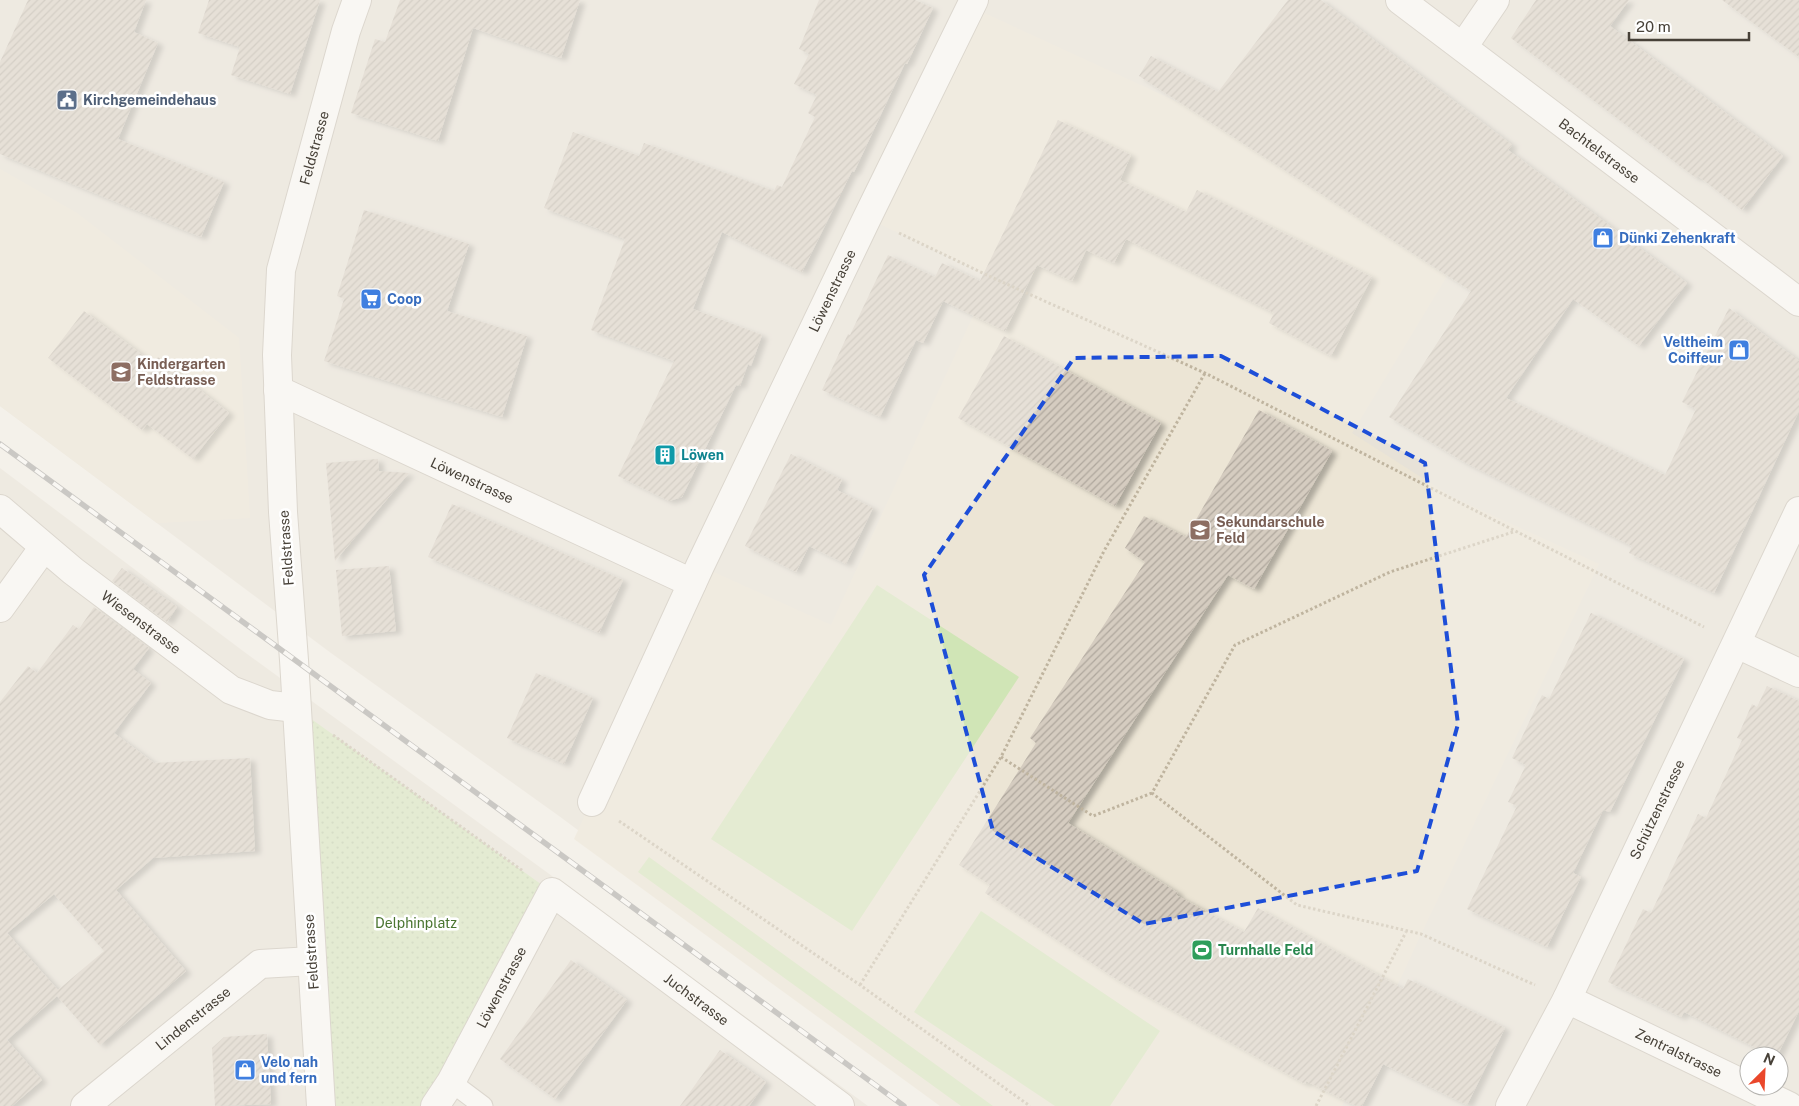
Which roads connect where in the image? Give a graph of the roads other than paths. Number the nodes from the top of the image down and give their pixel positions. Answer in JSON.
{"nodes":[{"id":1,"x":357,"y":0,"type":"edge"},
{"id":2,"x":974,"y":0,"type":"edge"},
{"id":3,"x":1400,"y":0,"type":"edge"},
{"id":4,"x":1495,"y":0,"type":"edge"},
{"id":5,"x":1463,"y":47,"type":"junction"},
{"id":6,"x":1799,"y":302,"type":"edge"},
{"id":7,"x":278,"y":390,"type":"junction"},
{"id":8,"x":0,"y":509,"type":"edge"},
{"id":9,"x":1799,"y":511,"type":"edge"},
{"id":10,"x":44,"y":547,"type":"junction"},
{"id":11,"x":692,"y":583,"type":"junction"},
{"id":12,"x":0,"y":608,"type":"edge"},
{"id":13,"x":1737,"y":644,"type":"junction"},
{"id":14,"x":1799,"y":673,"type":"edge"},
{"id":15,"x":296,"y":708,"type":"junction"},
{"id":16,"x":592,"y":802,"type":"road end"},
{"id":17,"x":552,"y":892,"type":"joint"},
{"id":18,"x":312,"y":961,"type":"junction"},
{"id":19,"x":1567,"y":999,"type":"junction"},
{"id":20,"x":451,"y":1082,"type":"junction"},
{"id":21,"x":1799,"y":1089,"type":"edge"},
{"id":22,"x":85,"y":1106,"type":"edge"},
{"id":23,"x":322,"y":1106,"type":"edge"},
{"id":24,"x":436,"y":1106,"type":"edge"},
{"id":25,"x":483,"y":1106,"type":"edge"},
{"id":26,"x":840,"y":1106,"type":"edge"},
{"id":27,"x":1510,"y":1106,"type":"edge"},
{"id":28,"x":1790,"y":1106,"type":"edge"}],
"edges":[{"from":1,"to":7,"type":"street","name":"Feldstrasse"},
{"from":2,"to":11,"type":"street","name":"Löwenstrasse"},
{"from":3,"to":5,"type":"street","name":"Bachtelstrasse"},
{"from":4,"to":5,"type":"street"},
{"from":5,"to":6,"type":"street","name":"Bachtelstrasse"},
{"from":7,"to":11,"type":"street","name":"Löwenstrasse"},
{"from":7,"to":15,"type":"street","name":"Feldstrasse"},
{"from":8,"to":10,"type":"street","name":"Wiesenstrasse"},
{"from":9,"to":13,"type":"street","name":"Schützenstrasse"},
{"from":10,"to":12,"type":"street"},
{"from":10,"to":15,"type":"street","name":"Wiesenstrasse"},
{"from":11,"to":16,"type":"street","name":"Löwenstrasse"},
{"from":13,"to":14,"type":"street"},
{"from":13,"to":19,"type":"street","name":"Schützenstrasse"},
{"from":15,"to":18,"type":"street","name":"Feldstrasse"},
{"from":17,"to":20,"type":"street","name":"Löwenstrasse"},
{"from":17,"to":26,"type":"street","name":"Juchstrasse"},
{"from":18,"to":22,"type":"street","name":"Lindenstrasse"},
{"from":18,"to":23,"type":"street","name":"Feldstrasse"},
{"from":19,"to":27,"type":"street","name":"Schützenstrasse"},
{"from":19,"to":28,"type":"street","name":"Zentralstrasse"},
{"from":20,"to":24,"type":"street","name":"Löwenstrasse"},
{"from":20,"to":25,"type":"lane"},
{"from":21,"to":28,"type":"street"}]}
